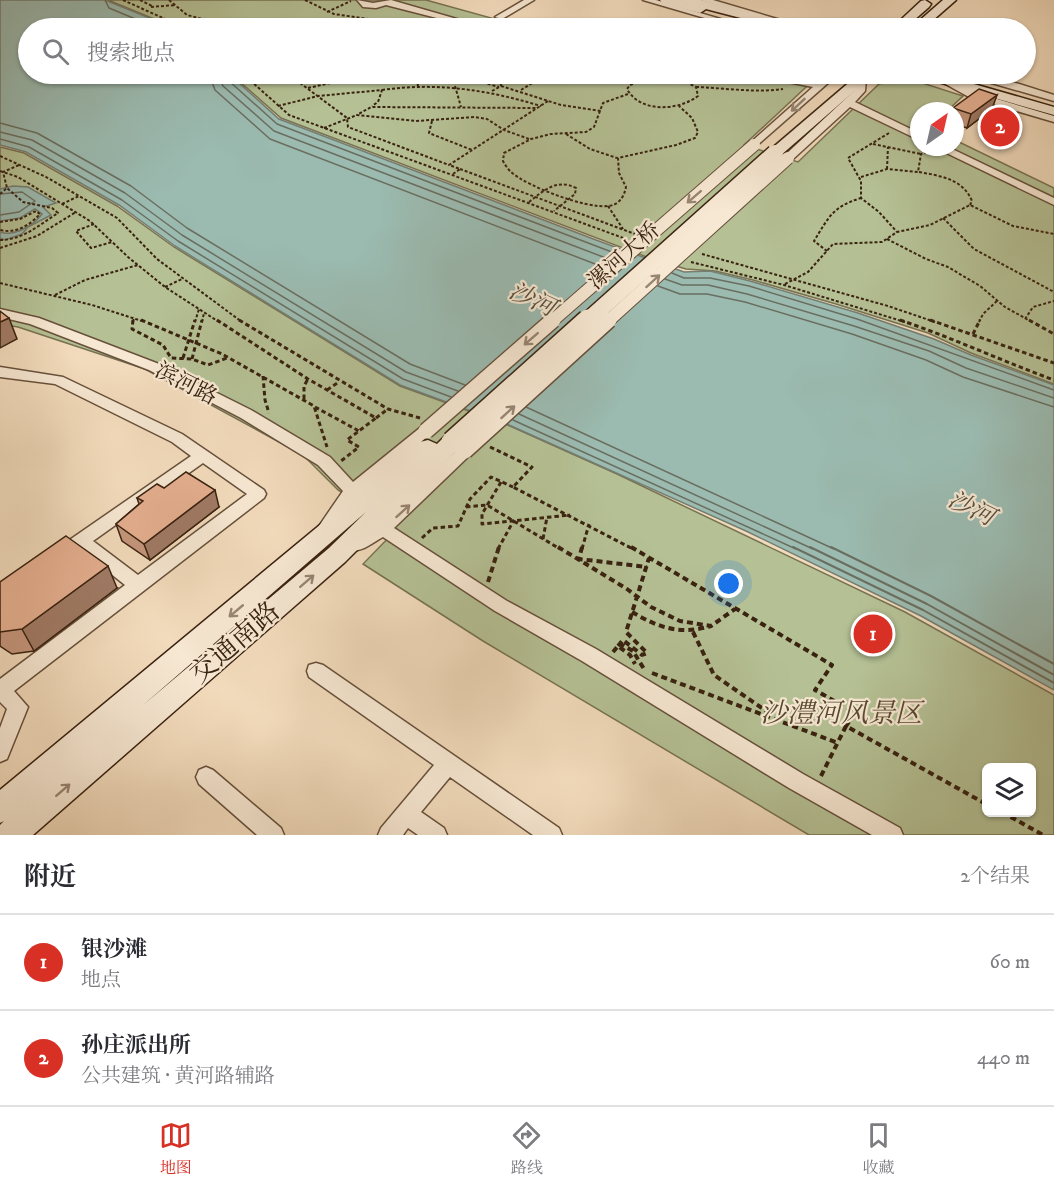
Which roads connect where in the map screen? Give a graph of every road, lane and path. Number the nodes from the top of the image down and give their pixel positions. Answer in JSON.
{"nodes":[{"id":1,"x":123,"y":0,"type":"edge"},
{"id":2,"x":140,"y":0,"type":"edge"},
{"id":3,"x":169,"y":0,"type":"edge"},
{"id":4,"x":305,"y":0,"type":"edge"},
{"id":5,"x":353,"y":0,"type":"edge"},
{"id":6,"x":361,"y":0,"type":"edge"},
{"id":7,"x":530,"y":0,"type":"edge"},
{"id":8,"x":647,"y":0,"type":"edge"},
{"id":9,"x":666,"y":0,"type":"edge"},
{"id":10,"x":687,"y":0,"type":"edge"},
{"id":11,"x":704,"y":0,"type":"edge"},
{"id":12,"x":735,"y":0,"type":"edge"},
{"id":13,"x":930,"y":0,"type":"edge"},
{"id":14,"x":950,"y":0,"type":"edge"},
{"id":15,"x":386,"y":1,"type":"edge"},
{"id":16,"x":176,"y":5,"type":"junction"},
{"id":17,"x":726,"y":6,"type":"junction"},
{"id":18,"x":151,"y":7,"type":"junction"},
{"id":19,"x":144,"y":9,"type":"junction"},
{"id":20,"x":327,"y":12,"type":"junction"},
{"id":21,"x":499,"y":17,"type":"dead end"},
{"id":22,"x":163,"y":18,"type":"edge"},
{"id":23,"x":197,"y":18,"type":"edge"},
{"id":24,"x":353,"y":18,"type":"edge"},
{"id":25,"x":448,"y":18,"type":"edge"},
{"id":26,"x":711,"y":18,"type":"edge"},
{"id":27,"x":732,"y":18,"type":"edge"},
{"id":28,"x":754,"y":18,"type":"edge"},
{"id":29,"x":769,"y":18,"type":"edge"},
{"id":30,"x":909,"y":18,"type":"edge"},
{"id":31,"x":929,"y":18,"type":"edge"},
{"id":32,"x":302,"y":84,"type":"edge"},
{"id":33,"x":326,"y":84,"type":"edge"},
{"id":34,"x":492,"y":84,"type":"edge"},
{"id":35,"x":531,"y":84,"type":"edge"},
{"id":36,"x":632,"y":84,"type":"edge"},
{"id":37,"x":692,"y":84,"type":"edge"},
{"id":38,"x":814,"y":84,"type":"joint"},
{"id":39,"x":844,"y":84,"type":"edge"},
{"id":40,"x":857,"y":84,"type":"edge"},
{"id":41,"x":954,"y":84,"type":"edge"},
{"id":42,"x":968,"y":84,"type":"edge"},
{"id":43,"x":975,"y":84,"type":"edge"},
{"id":44,"x":1006,"y":84,"type":"edge"},
{"id":45,"x":418,"y":86,"type":"joint"},
{"id":46,"x":455,"y":86,"type":"junction"},
{"id":47,"x":500,"y":86,"type":"junction"},
{"id":48,"x":696,"y":87,"type":"junction"},
{"id":49,"x":308,"y":88,"type":"junction"},
{"id":50,"x":382,"y":90,"type":"junction"},
{"id":51,"x":521,"y":90,"type":"junction"},
{"id":52,"x":492,"y":91,"type":"junction"},
{"id":53,"x":628,"y":94,"type":"junction"},
{"id":54,"x":318,"y":96,"type":"junction"},
{"id":55,"x":1054,"y":98,"type":"edge"},
{"id":56,"x":548,"y":101,"type":"junction"},
{"id":57,"x":849,"y":103,"type":"junction"},
{"id":58,"x":1054,"y":104,"type":"edge"},
{"id":59,"x":541,"y":106,"type":"junction"},
{"id":60,"x":679,"y":106,"type":"junction"},
{"id":61,"x":277,"y":107,"type":"dead end"},
{"id":62,"x":371,"y":107,"type":"junction"},
{"id":63,"x":461,"y":108,"type":"junction"},
{"id":64,"x":537,"y":108,"type":"junction"},
{"id":65,"x":601,"y":111,"type":"junction"},
{"id":66,"x":1054,"y":111,"type":"edge"},
{"id":67,"x":357,"y":115,"type":"junction"},
{"id":68,"x":347,"y":118,"type":"junction"},
{"id":69,"x":1054,"y":119,"type":"edge"},
{"id":70,"x":432,"y":121,"type":"junction"},
{"id":71,"x":898,"y":127,"type":"junction"},
{"id":72,"x":323,"y":129,"type":"dead end"},
{"id":73,"x":504,"y":130,"type":"junction"},
{"id":74,"x":565,"y":133,"type":"junction"},
{"id":75,"x":910,"y":133,"type":"edge"},
{"id":76,"x":531,"y":140,"type":"junction"},
{"id":77,"x":871,"y":144,"type":"junction"},
{"id":78,"x":394,"y":145,"type":"junction"},
{"id":79,"x":888,"y":147,"type":"junction"},
{"id":80,"x":385,"y":150,"type":"dead end"},
{"id":81,"x":472,"y":150,"type":"junction"},
{"id":82,"x":771,"y":151,"type":"junction"},
{"id":83,"x":910,"y":152,"type":"edge"},
{"id":84,"x":921,"y":156,"type":"edge"},
{"id":85,"x":959,"y":156,"type":"edge"},
{"id":86,"x":618,"y":158,"type":"junction"},
{"id":87,"x":20,"y":164,"type":"dead end"},
{"id":88,"x":449,"y":165,"type":"junction"},
{"id":89,"x":460,"y":169,"type":"junction"},
{"id":90,"x":887,"y":169,"type":"junction"},
{"id":91,"x":2,"y":172,"type":"edge"},
{"id":92,"x":918,"y":172,"type":"junction"},
{"id":93,"x":453,"y":174,"type":"dead end"},
{"id":94,"x":861,"y":177,"type":"junction"},
{"id":95,"x":8,"y":188,"type":"junction"},
{"id":96,"x":545,"y":189,"type":"junction"},
{"id":97,"x":0,"y":194,"type":"edge"},
{"id":98,"x":79,"y":196,"type":"dead end"},
{"id":99,"x":536,"y":197,"type":"junction"},
{"id":100,"x":570,"y":198,"type":"junction"},
{"id":101,"x":861,"y":198,"type":"junction"},
{"id":102,"x":529,"y":202,"type":"dead end"},
{"id":103,"x":1054,"y":202,"type":"edge"},
{"id":104,"x":64,"y":204,"type":"junction"},
{"id":105,"x":970,"y":205,"type":"junction"},
{"id":106,"x":42,"y":206,"type":"junction"},
{"id":107,"x":560,"y":206,"type":"junction"},
{"id":108,"x":608,"y":206,"type":"junction"},
{"id":109,"x":56,"y":210,"type":"junction"},
{"id":110,"x":36,"y":211,"type":"junction"},
{"id":111,"x":554,"y":211,"type":"dead end"},
{"id":112,"x":76,"y":212,"type":"junction"},
{"id":113,"x":943,"y":218,"type":"junction"},
{"id":114,"x":0,"y":222,"type":"edge"},
{"id":115,"x":29,"y":223,"type":"junction"},
{"id":116,"x":94,"y":224,"type":"junction"},
{"id":117,"x":36,"y":226,"type":"junction"},
{"id":118,"x":623,"y":229,"type":"junction"},
{"id":119,"x":0,"y":230,"type":"edge"},
{"id":120,"x":29,"y":232,"type":"junction"},
{"id":121,"x":897,"y":232,"type":"junction"},
{"id":122,"x":1054,"y":234,"type":"edge"},
{"id":123,"x":37,"y":236,"type":"junction"},
{"id":124,"x":642,"y":236,"type":"dead end"},
{"id":125,"x":887,"y":239,"type":"junction"},
{"id":126,"x":0,"y":240,"type":"edge"},
{"id":127,"x":112,"y":242,"type":"junction"},
{"id":128,"x":0,"y":248,"type":"edge"},
{"id":129,"x":827,"y":252,"type":"junction"},
{"id":130,"x":699,"y":253,"type":"dead end"},
{"id":131,"x":138,"y":265,"type":"junction"},
{"id":132,"x":182,"y":279,"type":"dead end"},
{"id":133,"x":796,"y":279,"type":"junction"},
{"id":134,"x":0,"y":283,"type":"edge"},
{"id":135,"x":784,"y":285,"type":"dead end"},
{"id":136,"x":165,"y":287,"type":"junction"},
{"id":137,"x":1054,"y":292,"type":"edge"},
{"id":138,"x":55,"y":295,"type":"junction"},
{"id":139,"x":997,"y":301,"type":"junction"},
{"id":140,"x":1054,"y":301,"type":"edge"},
{"id":141,"x":199,"y":309,"type":"junction"},
{"id":142,"x":0,"y":313,"type":"edge"},
{"id":143,"x":204,"y":313,"type":"junction"},
{"id":144,"x":134,"y":317,"type":"junction"},
{"id":145,"x":1025,"y":319,"type":"junction"},
{"id":146,"x":973,"y":334,"type":"junction"},
{"id":147,"x":1054,"y":334,"type":"edge"},
{"id":148,"x":189,"y":339,"type":"junction"},
{"id":149,"x":196,"y":342,"type":"junction"},
{"id":150,"x":228,"y":357,"type":"junction"},
{"id":151,"x":183,"y":358,"type":"junction"},
{"id":152,"x":192,"y":359,"type":"junction"},
{"id":153,"x":1054,"y":363,"type":"edge"},
{"id":154,"x":0,"y":372,"type":"edge"},
{"id":155,"x":263,"y":376,"type":"junction"},
{"id":156,"x":308,"y":380,"type":"junction"},
{"id":157,"x":339,"y":382,"type":"dead end"},
{"id":158,"x":327,"y":390,"type":"junction"},
{"id":159,"x":304,"y":399,"type":"junction"},
{"id":160,"x":314,"y":406,"type":"junction"},
{"id":161,"x":388,"y":409,"type":"dead end"},
{"id":162,"x":376,"y":418,"type":"junction"},
{"id":163,"x":275,"y":431,"type":"junction"},
{"id":164,"x":358,"y":431,"type":"junction"},
{"id":165,"x":446,"y":440,"type":"junction"},
{"id":166,"x":202,"y":456,"type":"junction"},
{"id":167,"x":332,"y":469,"type":"junction"},
{"id":168,"x":501,"y":482,"type":"junction"},
{"id":169,"x":513,"y":487,"type":"dead end"},
{"id":170,"x":352,"y":490,"type":"junction"},
{"id":171,"x":487,"y":506,"type":"junction"},
{"id":172,"x":466,"y":507,"type":"junction"},
{"id":173,"x":570,"y":515,"type":"dead end"},
{"id":174,"x":547,"y":517,"type":"junction"},
{"id":175,"x":514,"y":520,"type":"junction"},
{"id":176,"x":589,"y":524,"type":"dead end"},
{"id":177,"x":383,"y":529,"type":"junction"},
{"id":178,"x":543,"y":539,"type":"junction"},
{"id":179,"x":81,"y":541,"type":"junction"},
{"id":180,"x":412,"y":547,"type":"junction"},
{"id":181,"x":311,"y":548,"type":"junction"},
{"id":182,"x":337,"y":555,"type":"junction"},
{"id":183,"x":649,"y":558,"type":"dead end"},
{"id":184,"x":579,"y":560,"type":"junction"},
{"id":185,"x":45,"y":566,"type":"edge"},
{"id":186,"x":647,"y":567,"type":"junction"},
{"id":187,"x":138,"y":585,"type":"junction"},
{"id":188,"x":480,"y":593,"type":"junction"},
{"id":189,"x":637,"y":596,"type":"junction"},
{"id":190,"x":736,"y":609,"type":"dead end"},
{"id":191,"x":632,"y":612,"type":"junction"},
{"id":192,"x":711,"y":626,"type":"junction"},
{"id":193,"x":693,"y":632,"type":"junction"},
{"id":194,"x":316,"y":671,"type":"dead end"},
{"id":195,"x":0,"y":690,"type":"edge"},
{"id":196,"x":777,"y":719,"type":"junction"},
{"id":197,"x":838,"y":743,"type":"junction"},
{"id":198,"x":0,"y":753,"type":"edge"},
{"id":199,"x":449,"y":763,"type":"junction"},
{"id":200,"x":206,"y":777,"type":"dead end"},
{"id":201,"x":813,"y":791,"type":"junction"},
{"id":202,"x":982,"y":801,"type":"edge"},
{"id":203,"x":406,"y":814,"type":"junction"},
{"id":204,"x":1009,"y":817,"type":"edge"},
{"id":205,"x":14,"y":827,"type":"edge"},
{"id":206,"x":273,"y":835,"type":"edge"},
{"id":207,"x":389,"y":835,"type":"edge"},
{"id":208,"x":436,"y":835,"type":"edge"},
{"id":209,"x":551,"y":835,"type":"edge"},
{"id":210,"x":892,"y":835,"type":"edge"},
{"id":211,"x":1043,"y":835,"type":"edge"}],
"edges":[{"from":1,"to":19,"type":"path"},
{"from":2,"to":18,"type":"path"},
{"from":3,"to":16,"type":"path"},
{"from":4,"to":20,"type":"path"},
{"from":5,"to":20,"type":"path"},
{"from":6,"to":15,"type":"street"},
{"from":7,"to":21,"type":"street"},
{"from":8,"to":26,"type":"street"},
{"from":9,"to":27,"type":"main road"},
{"from":10,"to":28,"type":"main road"},
{"from":11,"to":17,"type":"street"},
{"from":12,"to":17,"type":"street"},
{"from":13,"to":30,"type":"main road"},
{"from":14,"to":31,"type":"main road"},
{"from":15,"to":25,"type":"street"},
{"from":16,"to":18,"type":"path"},
{"from":16,"to":23,"type":"path"},
{"from":17,"to":29,"type":"street"},
{"from":18,"to":19,"type":"path"},
{"from":19,"to":22,"type":"path"},
{"from":20,"to":24,"type":"path"},
{"from":32,"to":49,"type":"path"},
{"from":33,"to":49,"type":"path"},
{"from":34,"to":47,"type":"path"},
{"from":35,"to":51,"type":"path"},
{"from":36,"to":53,"type":"path"},
{"from":37,"to":48,"type":"path"},
{"from":38,"to":48,"type":"path"},
{"from":38,"to":82,"type":"street","one_way":true},
{"from":39,"to":82,"type":"main road","name":"漯河大桥"},
{"from":40,"to":57,"type":"street"},
{"from":41,"to":69,"type":"street"},
{"from":42,"to":66,"type":"main road"},
{"from":43,"to":58,"type":"main road"},
{"from":44,"to":55,"type":"street"},
{"from":45,"to":46,"type":"path"},
{"from":45,"to":50,"type":"path"},
{"from":46,"to":52,"type":"path"},
{"from":46,"to":63,"type":"path"},
{"from":47,"to":51,"type":"path"},
{"from":47,"to":52,"type":"path"},
{"from":48,"to":60,"type":"path"},
{"from":49,"to":54,"type":"path"},
{"from":50,"to":54,"type":"path"},
{"from":50,"to":62,"type":"path"},
{"from":51,"to":56,"type":"path"},
{"from":52,"to":59,"type":"path"},
{"from":53,"to":60,"type":"path"},
{"from":53,"to":65,"type":"path"},
{"from":54,"to":61,"type":"path"},
{"from":54,"to":68,"type":"path"},
{"from":56,"to":59,"type":"path"},
{"from":56,"to":65,"type":"path"},
{"from":57,"to":71,"type":"street"},
{"from":57,"to":82,"type":"street"},
{"from":59,"to":64,"type":"path"},
{"from":60,"to":86,"type":"path"},
{"from":62,"to":63,"type":"path"},
{"from":62,"to":67,"type":"path"},
{"from":63,"to":64,"type":"path"},
{"from":64,"to":73,"type":"path"},
{"from":65,"to":74,"type":"path"},
{"from":67,"to":68,"type":"path"},
{"from":67,"to":70,"type":"path"},
{"from":68,"to":72,"type":"path"},
{"from":68,"to":78,"type":"path"},
{"from":70,"to":73,"type":"path"},
{"from":70,"to":81,"type":"path"},
{"from":71,"to":75,"type":"street"},
{"from":71,"to":77,"type":"path"},
{"from":73,"to":76,"type":"path"},
{"from":73,"to":81,"type":"path"},
{"from":74,"to":76,"type":"path"},
{"from":74,"to":86,"type":"path"},
{"from":76,"to":96,"type":"path"},
{"from":77,"to":79,"type":"path"},
{"from":77,"to":94,"type":"path"},
{"from":78,"to":80,"type":"path"},
{"from":78,"to":88,"type":"path"},
{"from":79,"to":83,"type":"path"},
{"from":79,"to":90,"type":"path"},
{"from":81,"to":88,"type":"path"},
{"from":82,"to":165,"type":"main road","name":"漯河大桥","bridge":true},
{"from":82,"to":165,"type":"street","one_way":true,"bridge":true},
{"from":84,"to":92,"type":"path"},
{"from":85,"to":103,"type":"street"},
{"from":86,"to":108,"type":"path"},
{"from":87,"to":91,"type":"path"},
{"from":88,"to":89,"type":"path"},
{"from":89,"to":93,"type":"path"},
{"from":89,"to":99,"type":"path"},
{"from":90,"to":92,"type":"path"},
{"from":90,"to":94,"type":"path"},
{"from":91,"to":95,"type":"path"},
{"from":91,"to":104,"type":"path"},
{"from":92,"to":105,"type":"path"},
{"from":94,"to":101,"type":"path"},
{"from":95,"to":97,"type":"path"},
{"from":95,"to":106,"type":"path"},
{"from":96,"to":99,"type":"path"},
{"from":96,"to":100,"type":"path"},
{"from":96,"to":100,"type":"path"},
{"from":98,"to":104,"type":"path"},
{"from":99,"to":102,"type":"path"},
{"from":99,"to":107,"type":"path"},
{"from":100,"to":107,"type":"path"},
{"from":100,"to":108,"type":"path"},
{"from":101,"to":121,"type":"path"},
{"from":101,"to":129,"type":"path"},
{"from":104,"to":109,"type":"path"},
{"from":104,"to":112,"type":"path"},
{"from":105,"to":113,"type":"path"},
{"from":105,"to":122,"type":"path"},
{"from":106,"to":109,"type":"path"},
{"from":106,"to":110,"type":"path"},
{"from":107,"to":111,"type":"path"},
{"from":107,"to":118,"type":"path"},
{"from":108,"to":118,"type":"path"},
{"from":109,"to":117,"type":"path"},
{"from":110,"to":114,"type":"path"},
{"from":110,"to":115,"type":"path"},
{"from":112,"to":116,"type":"path"},
{"from":112,"to":123,"type":"path"},
{"from":113,"to":121,"type":"path"},
{"from":113,"to":137,"type":"path"},
{"from":115,"to":117,"type":"path"},
{"from":115,"to":119,"type":"path"},
{"from":116,"to":127,"type":"path"},
{"from":116,"to":127,"type":"path"},
{"from":117,"to":120,"type":"path"},
{"from":118,"to":124,"type":"path"},
{"from":120,"to":123,"type":"path"},
{"from":120,"to":126,"type":"path"},
{"from":121,"to":125,"type":"path"},
{"from":123,"to":128,"type":"path"},
{"from":125,"to":129,"type":"path"},
{"from":125,"to":139,"type":"path"},
{"from":127,"to":131,"type":"path"},
{"from":129,"to":133,"type":"path"},
{"from":130,"to":133,"type":"path"},
{"from":131,"to":136,"type":"path"},
{"from":131,"to":138,"type":"path"},
{"from":132,"to":136,"type":"path"},
{"from":133,"to":135,"type":"path"},
{"from":133,"to":146,"type":"path"},
{"from":134,"to":138,"type":"path"},
{"from":136,"to":141,"type":"path"},
{"from":138,"to":144,"type":"path"},
{"from":139,"to":145,"type":"path"},
{"from":139,"to":146,"type":"path"},
{"from":140,"to":145,"type":"path"},
{"from":141,"to":143,"type":"path"},
{"from":141,"to":148,"type":"path"},
{"from":142,"to":163,"type":"street","name":"滨河路"},
{"from":143,"to":149,"type":"path"},
{"from":143,"to":156,"type":"path"},
{"from":144,"to":148,"type":"path"},
{"from":144,"to":151,"type":"path"},
{"from":145,"to":147,"type":"path"},
{"from":146,"to":153,"type":"path"},
{"from":148,"to":149,"type":"path"},
{"from":148,"to":151,"type":"path"},
{"from":149,"to":150,"type":"path"},
{"from":149,"to":152,"type":"path"},
{"from":150,"to":152,"type":"path"},
{"from":150,"to":155,"type":"path"},
{"from":151,"to":152,"type":"path"},
{"from":154,"to":166,"type":"street"},
{"from":155,"to":159,"type":"path"},
{"from":155,"to":163,"type":"path"},
{"from":156,"to":158,"type":"path"},
{"from":156,"to":159,"type":"path"},
{"from":157,"to":158,"type":"path"},
{"from":158,"to":162,"type":"path"},
{"from":159,"to":160,"type":"path"},
{"from":160,"to":164,"type":"path"},
{"from":160,"to":167,"type":"path"},
{"from":161,"to":162,"type":"path"},
{"from":162,"to":164,"type":"path"},
{"from":163,"to":167,"type":"street","name":"滨河路"},
{"from":164,"to":167,"type":"path"},
{"from":165,"to":170,"type":"street"},
{"from":177,"to":165,"type":"street","one_way":true},
{"from":165,"to":181,"type":"main road","name":"交通南路"},
{"from":165,"to":182,"type":"main road","name":"交通南路"},
{"from":166,"to":179,"type":"street"},
{"from":166,"to":187,"type":"street"},
{"from":167,"to":170,"type":"street","name":"滨河路"},
{"from":168,"to":169,"type":"path"},
{"from":168,"to":171,"type":"path"},
{"from":168,"to":172,"type":"path"},
{"from":170,"to":181,"type":"street"},
{"from":171,"to":172,"type":"path"},
{"from":171,"to":175,"type":"path"},
{"from":171,"to":175,"type":"path"},
{"from":172,"to":180,"type":"path"},
{"from":173,"to":174,"type":"path"},
{"from":174,"to":175,"type":"path"},
{"from":174,"to":178,"type":"path"},
{"from":175,"to":178,"type":"path"},
{"from":175,"to":188,"type":"path"},
{"from":176,"to":184,"type":"path"},
{"from":177,"to":180,"type":"street"},
{"from":177,"to":182,"type":"street"},
{"from":178,"to":184,"type":"path"},
{"from":179,"to":185,"type":"street"},
{"from":179,"to":187,"type":"street"},
{"from":180,"to":188,"type":"street"},
{"from":181,"to":205,"type":"main road","name":"交通南路","one_way":true},
{"from":205,"to":182,"type":"main road","name":"交通南路","one_way":true},
{"from":183,"to":186,"type":"path"},
{"from":184,"to":186,"type":"path"},
{"from":184,"to":189,"type":"path"},
{"from":186,"to":189,"type":"path"},
{"from":187,"to":195,"type":"street"},
{"from":188,"to":201,"type":"street"},
{"from":189,"to":191,"type":"path"},
{"from":189,"to":192,"type":"path"},
{"from":190,"to":192,"type":"path"},
{"from":191,"to":193,"type":"path"},
{"from":191,"to":196,"type":"path"},
{"from":192,"to":193,"type":"path"},
{"from":193,"to":196,"type":"path"},
{"from":194,"to":199,"type":"street"},
{"from":195,"to":198,"type":"street"},
{"from":196,"to":197,"type":"path"},
{"from":197,"to":201,"type":"path"},
{"from":197,"to":202,"type":"path"},
{"from":199,"to":203,"type":"street"},
{"from":199,"to":209,"type":"street"},
{"from":200,"to":206,"type":"street"},
{"from":201,"to":210,"type":"street"},
{"from":203,"to":207,"type":"street"},
{"from":203,"to":208,"type":"street"},
{"from":204,"to":211,"type":"path"}]}
